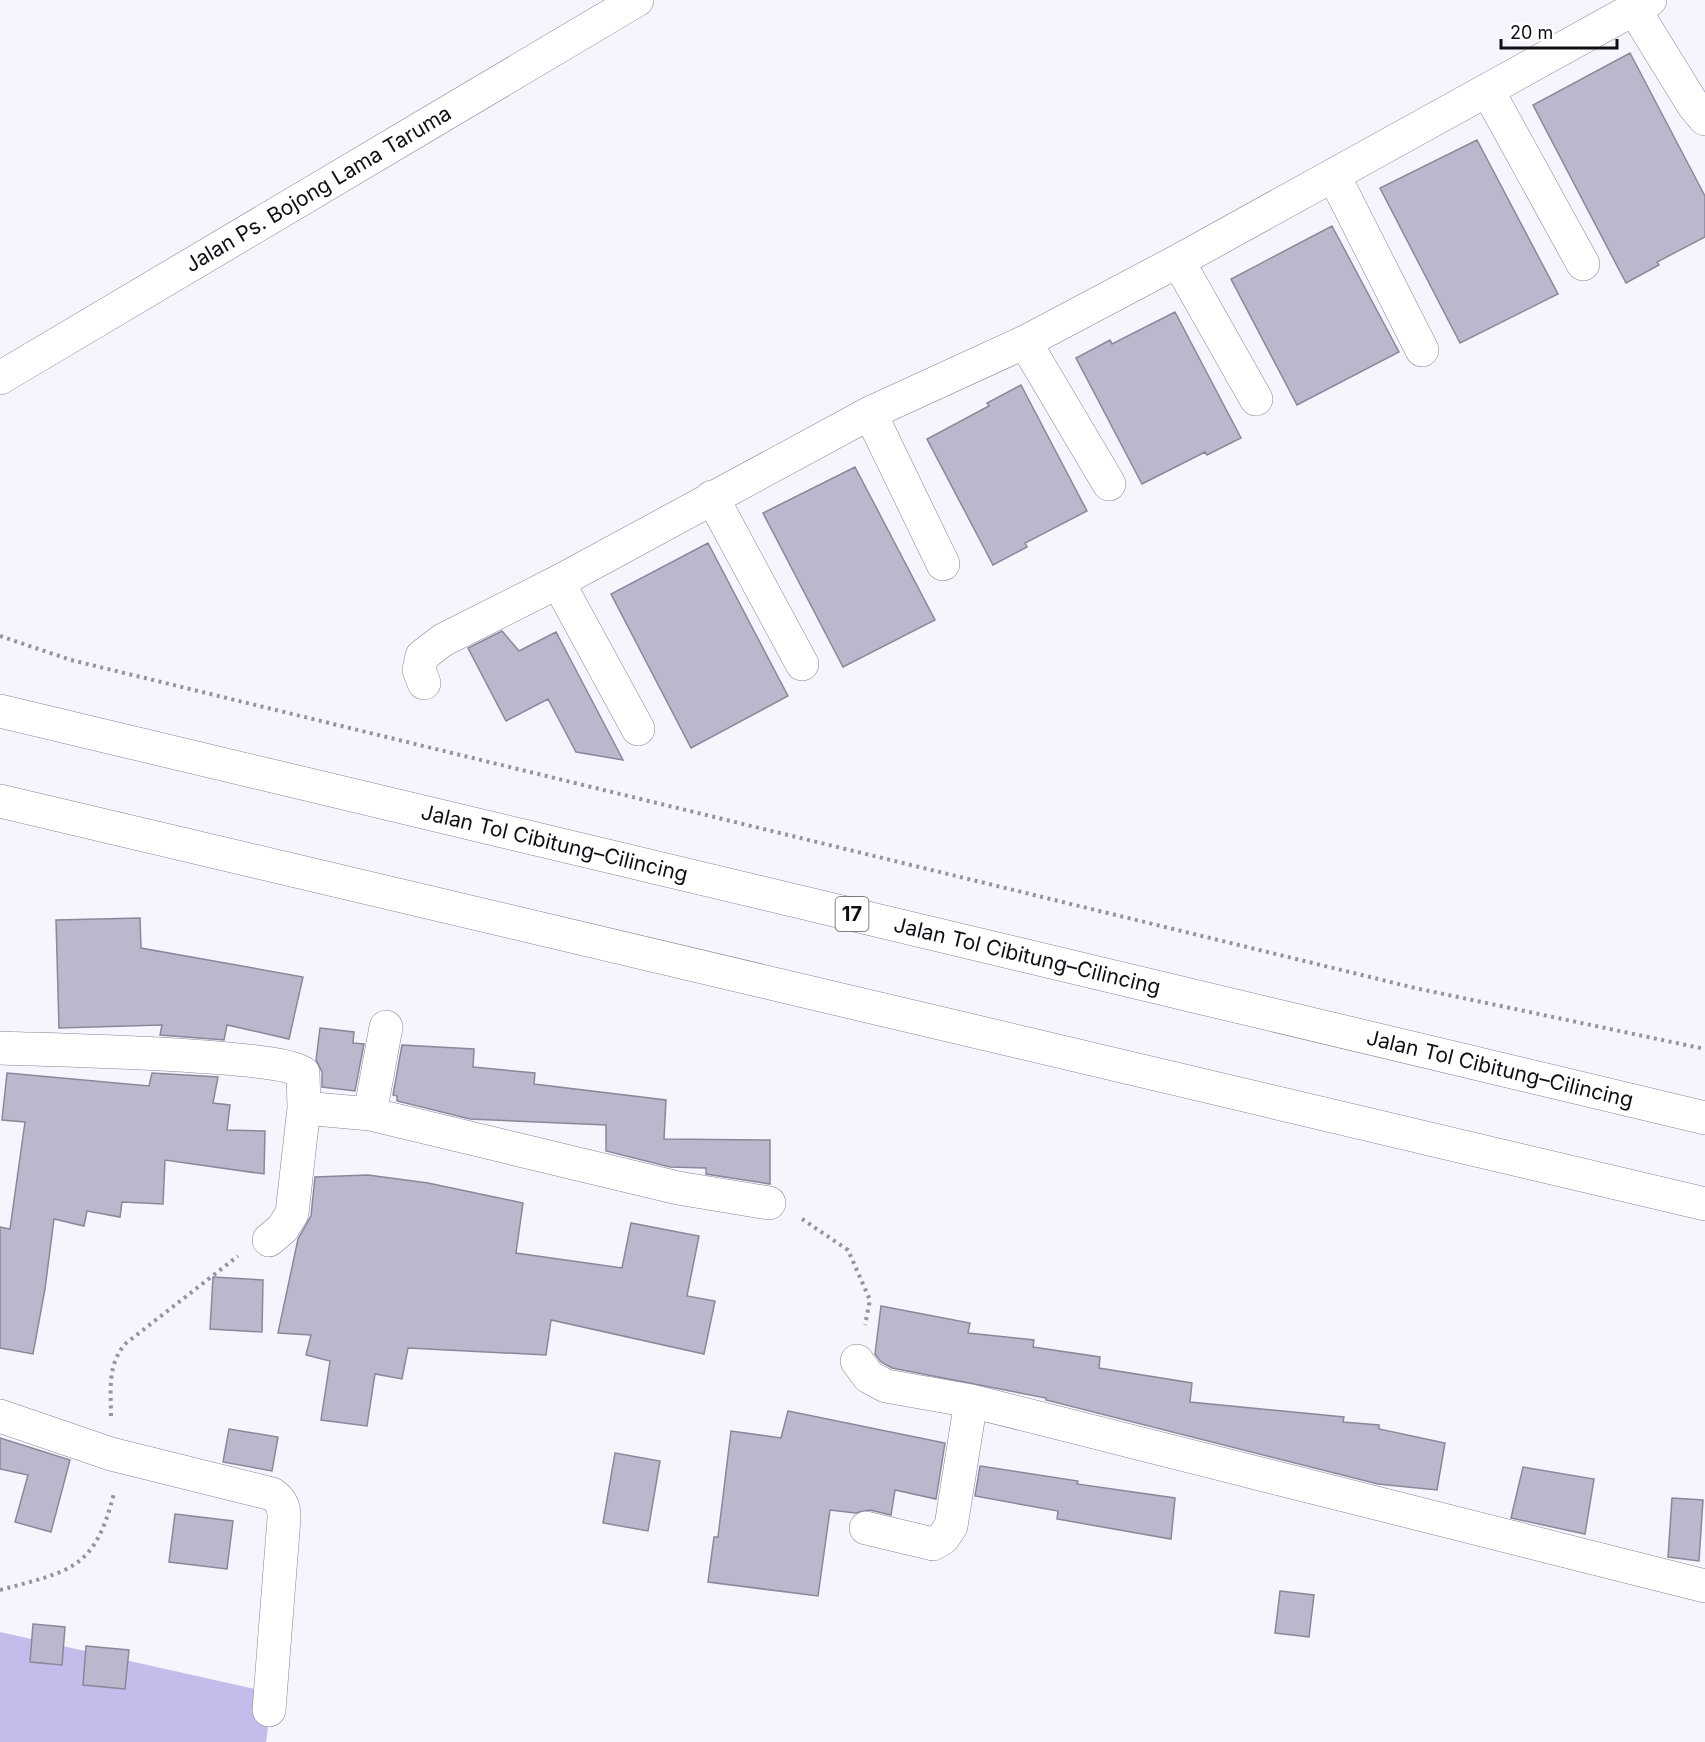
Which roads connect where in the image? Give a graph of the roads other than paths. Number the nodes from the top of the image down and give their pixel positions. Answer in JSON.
{"nodes":[{"id":1,"x":637,"y":0,"type":"edge"},
{"id":2,"x":1642,"y":5,"type":"edge"},
{"id":3,"x":1488,"y":91,"type":"junction"},
{"id":4,"x":1705,"y":119,"type":"edge"},
{"id":5,"x":1334,"y":176,"type":"junction"},
{"id":6,"x":1179,"y":261,"type":"junction"},
{"id":7,"x":1583,"y":264,"type":"dead end"},
{"id":8,"x":1025,"y":342,"type":"junction"},
{"id":9,"x":1422,"y":350,"type":"dead end"},
{"id":10,"x":0,"y":378,"type":"edge"},
{"id":11,"x":1256,"y":399,"type":"dead end"},
{"id":12,"x":870,"y":413,"type":"junction"},
{"id":13,"x":1109,"y":484,"type":"dead end"},
{"id":14,"x":712,"y":497,"type":"junction"},
{"id":15,"x":943,"y":564,"type":"dead end"},
{"id":16,"x":558,"y":582,"type":"junction"},
{"id":17,"x":802,"y":664,"type":"dead end"},
{"id":18,"x":424,"y":683,"type":"dead end"},
{"id":19,"x":0,"y":711,"type":"edge"},
{"id":20,"x":638,"y":729,"type":"dead end"},
{"id":21,"x":0,"y":801,"type":"edge"},
{"id":22,"x":386,"y":1027,"type":"dead end"},
{"id":23,"x":0,"y":1048,"type":"edge"},
{"id":24,"x":304,"y":1108,"type":"junction"},
{"id":25,"x":370,"y":1114,"type":"junction"},
{"id":26,"x":1705,"y":1118,"type":"edge"},
{"id":27,"x":769,"y":1203,"type":"road end"},
{"id":28,"x":1705,"y":1204,"type":"edge"},
{"id":29,"x":269,"y":1240,"type":"road end"},
{"id":30,"x":857,"y":1361,"type":"road end"},
{"id":31,"x":972,"y":1401,"type":"junction"},
{"id":32,"x":0,"y":1416,"type":"edge"},
{"id":33,"x":866,"y":1528,"type":"dead end"},
{"id":34,"x":1705,"y":1586,"type":"edge"},
{"id":35,"x":269,"y":1710,"type":"dead end"}],
"edges":[{"from":1,"to":10,"type":"main road","name":"Jalan Ps. Bojong Lama Taruma"},
{"from":2,"to":3,"type":"main road"},
{"from":2,"to":4,"type":"main road"},
{"from":3,"to":5,"type":"main road"},
{"from":3,"to":7,"type":"main road"},
{"from":5,"to":6,"type":"main road"},
{"from":5,"to":9,"type":"main road"},
{"from":6,"to":8,"type":"main road"},
{"from":6,"to":11,"type":"main road"},
{"from":8,"to":12,"type":"main road"},
{"from":8,"to":13,"type":"main road"},
{"from":12,"to":14,"type":"main road"},
{"from":12,"to":15,"type":"main road"},
{"from":14,"to":16,"type":"main road"},
{"from":14,"to":17,"type":"main road"},
{"from":16,"to":18,"type":"main road"},
{"from":16,"to":20,"type":"main road"},
{"from":19,"to":26,"type":"main road","name":"Jalan Tol Cibitung–Cilincing","number":"17"},
{"from":21,"to":28,"type":"main road"},
{"from":22,"to":25,"type":"main road"},
{"from":23,"to":24,"type":"main road"},
{"from":24,"to":25,"type":"main road"},
{"from":24,"to":29,"type":"main road"},
{"from":25,"to":27,"type":"main road"},
{"from":30,"to":31,"type":"main road"},
{"from":31,"to":33,"type":"main road"},
{"from":31,"to":34,"type":"main road"},
{"from":32,"to":35,"type":"main road"}]}
